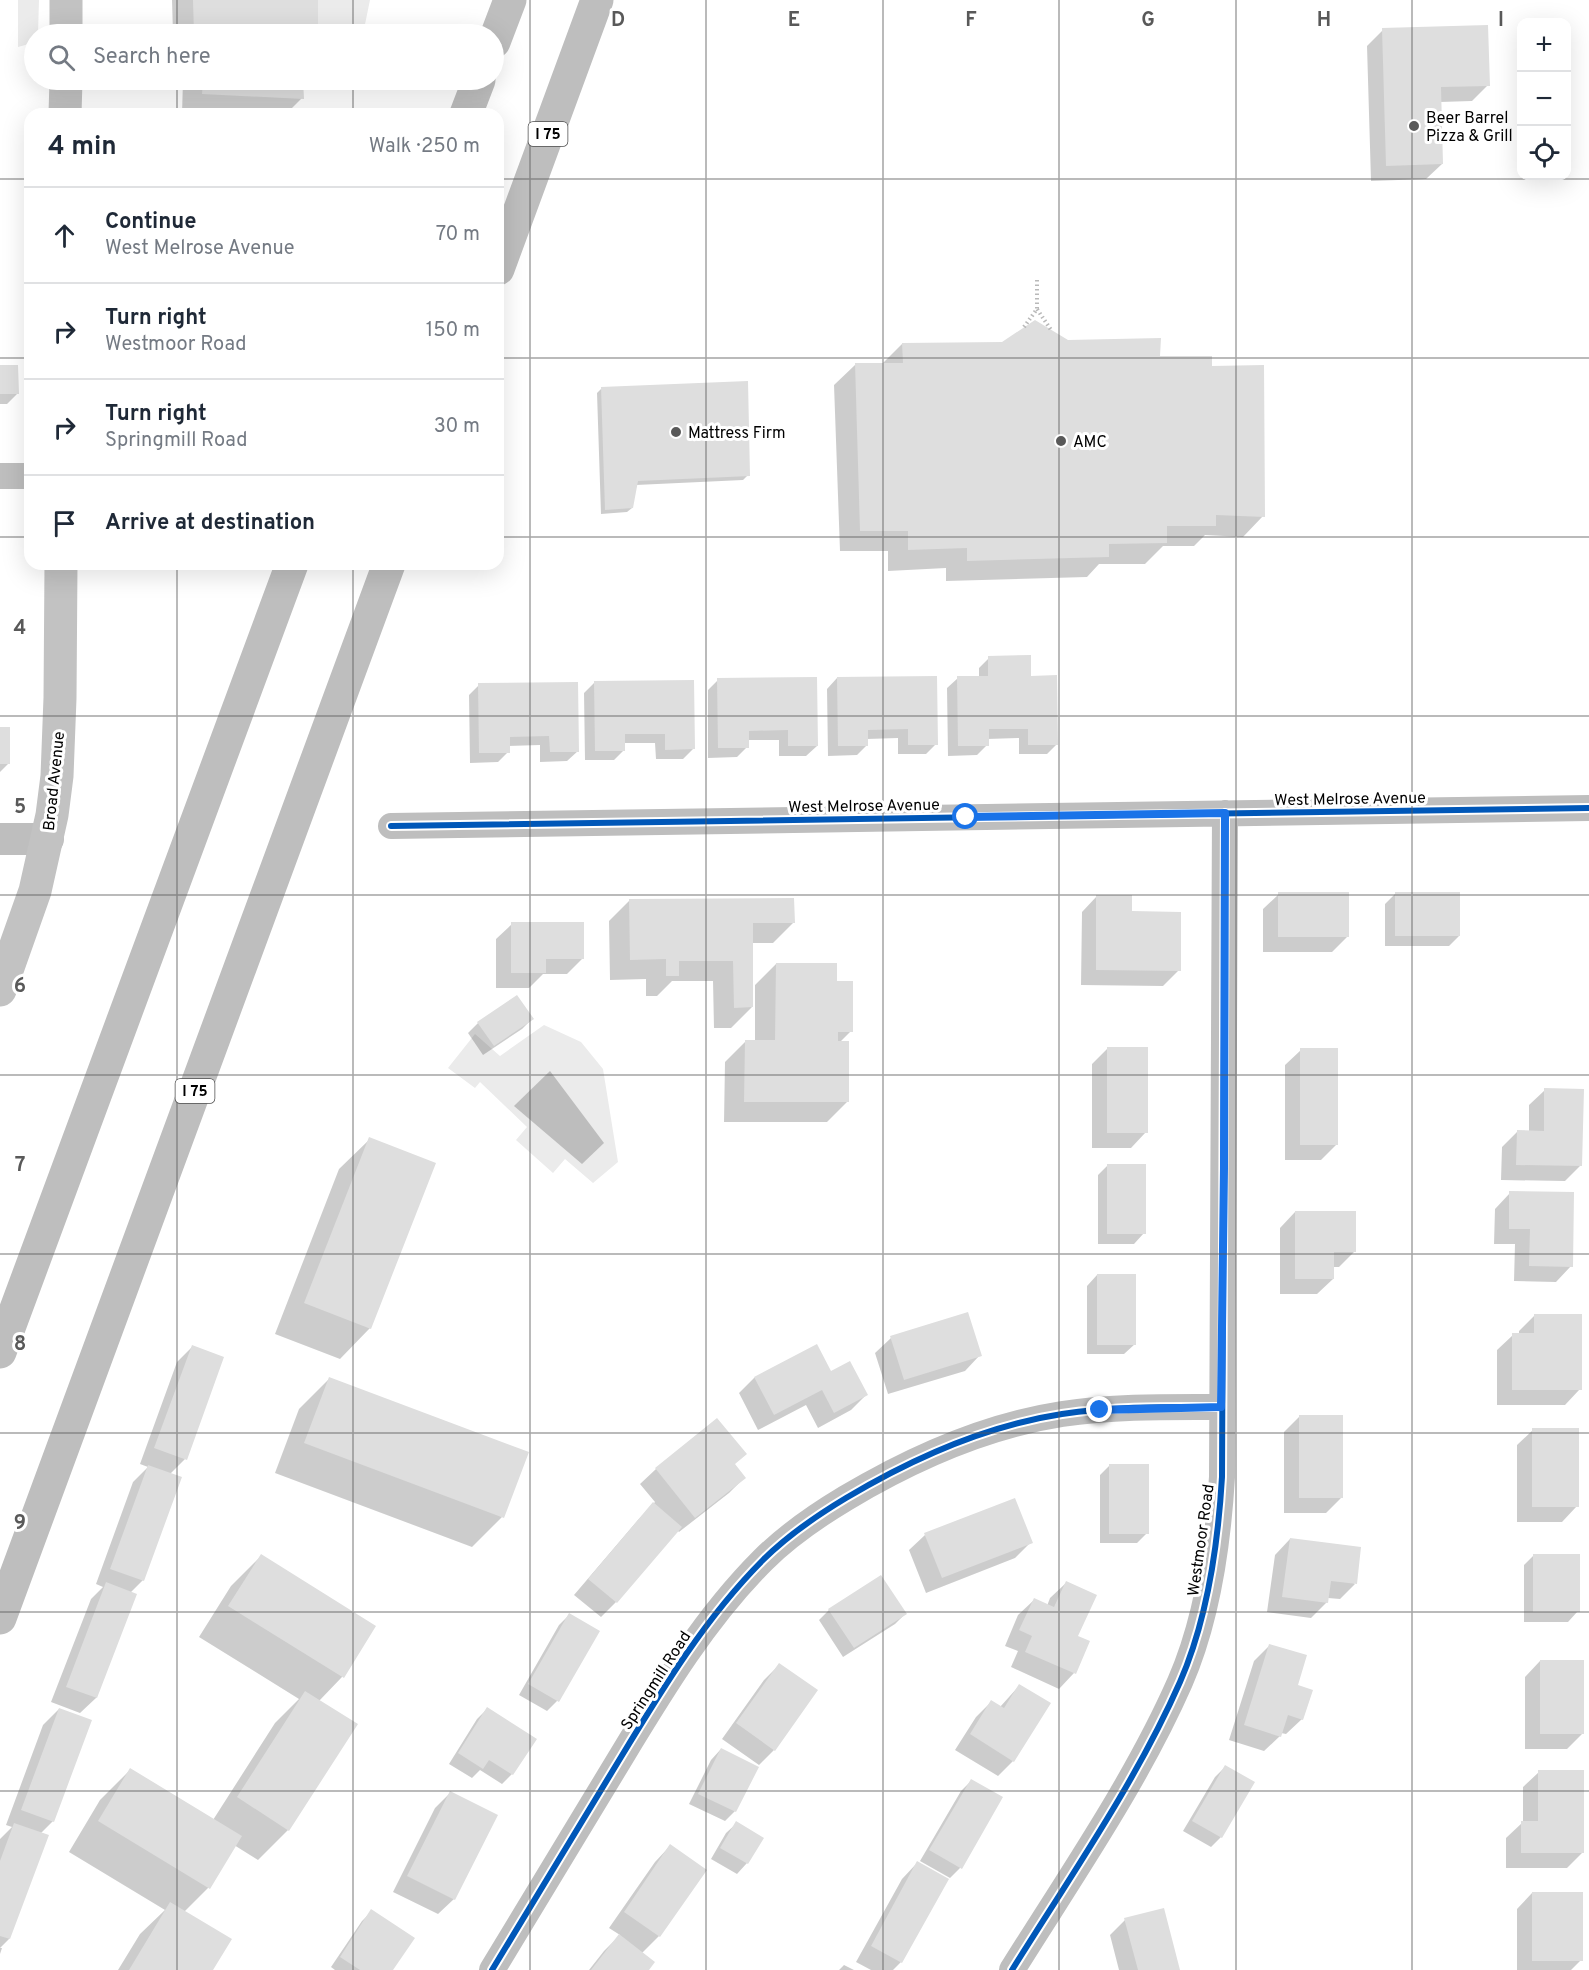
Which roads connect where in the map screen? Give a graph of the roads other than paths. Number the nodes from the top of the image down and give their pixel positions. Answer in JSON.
{"nodes":[{"id":1,"x":66,"y":0,"type":"edge"},
{"id":2,"x":510,"y":0,"type":"edge"},
{"id":3,"x":597,"y":0,"type":"edge"},
{"id":4,"x":66,"y":24,"type":"edge"},
{"id":5,"x":501,"y":24,"type":"edge"},
{"id":6,"x":66,"y":90,"type":"edge"},
{"id":7,"x":475,"y":90,"type":"edge"},
{"id":8,"x":65,"y":108,"type":"edge"},
{"id":9,"x":468,"y":108,"type":"edge"},
{"id":10,"x":504,"y":253,"type":"edge"},
{"id":11,"x":24,"y":476,"type":"edge"},
{"id":12,"x":0,"y":477,"type":"edge"},
{"id":13,"x":61,"y":570,"type":"edge"},
{"id":14,"x":290,"y":570,"type":"edge"},
{"id":15,"x":387,"y":570,"type":"edge"},
{"id":16,"x":1589,"y":808,"type":"edge"},
{"id":17,"x":1225,"y":813,"type":"junction"},
{"id":18,"x":391,"y":826,"type":"dead end"},
{"id":19,"x":0,"y":839,"type":"edge"},
{"id":20,"x":48,"y":839,"type":"junction"},
{"id":21,"x":0,"y":990,"type":"edge"},
{"id":22,"x":0,"y":1352,"type":"edge"},
{"id":23,"x":1221,"y":1407,"type":"junction"},
{"id":24,"x":0,"y":1618,"type":"edge"},
{"id":25,"x":492,"y":1970,"type":"edge"},
{"id":26,"x":1012,"y":1970,"type":"edge"}],
"edges":[{"from":1,"to":4,"type":"main road"},
{"from":2,"to":5,"type":"highway"},
{"from":3,"to":10,"type":"highway","number":"I 75"},
{"from":6,"to":8,"type":"main road"},
{"from":7,"to":9,"type":"highway"},
{"from":11,"to":12,"type":"street"},
{"from":13,"to":20,"type":"main road","name":"Broad Avenue"},
{"from":14,"to":22,"type":"highway"},
{"from":15,"to":24,"type":"highway","number":"I 75"},
{"from":16,"to":17,"type":"street","name":"West Melrose Avenue"},
{"from":17,"to":18,"type":"street","name":"West Melrose Avenue"},
{"from":17,"to":23,"type":"street","name":"Westmoor Road"},
{"from":19,"to":20,"type":"street"},
{"from":20,"to":21,"type":"main road","name":"Broad Avenue"},
{"from":23,"to":25,"type":"street","name":"Springmill Road"},
{"from":23,"to":26,"type":"street","name":"Westmoor Road"}]}
